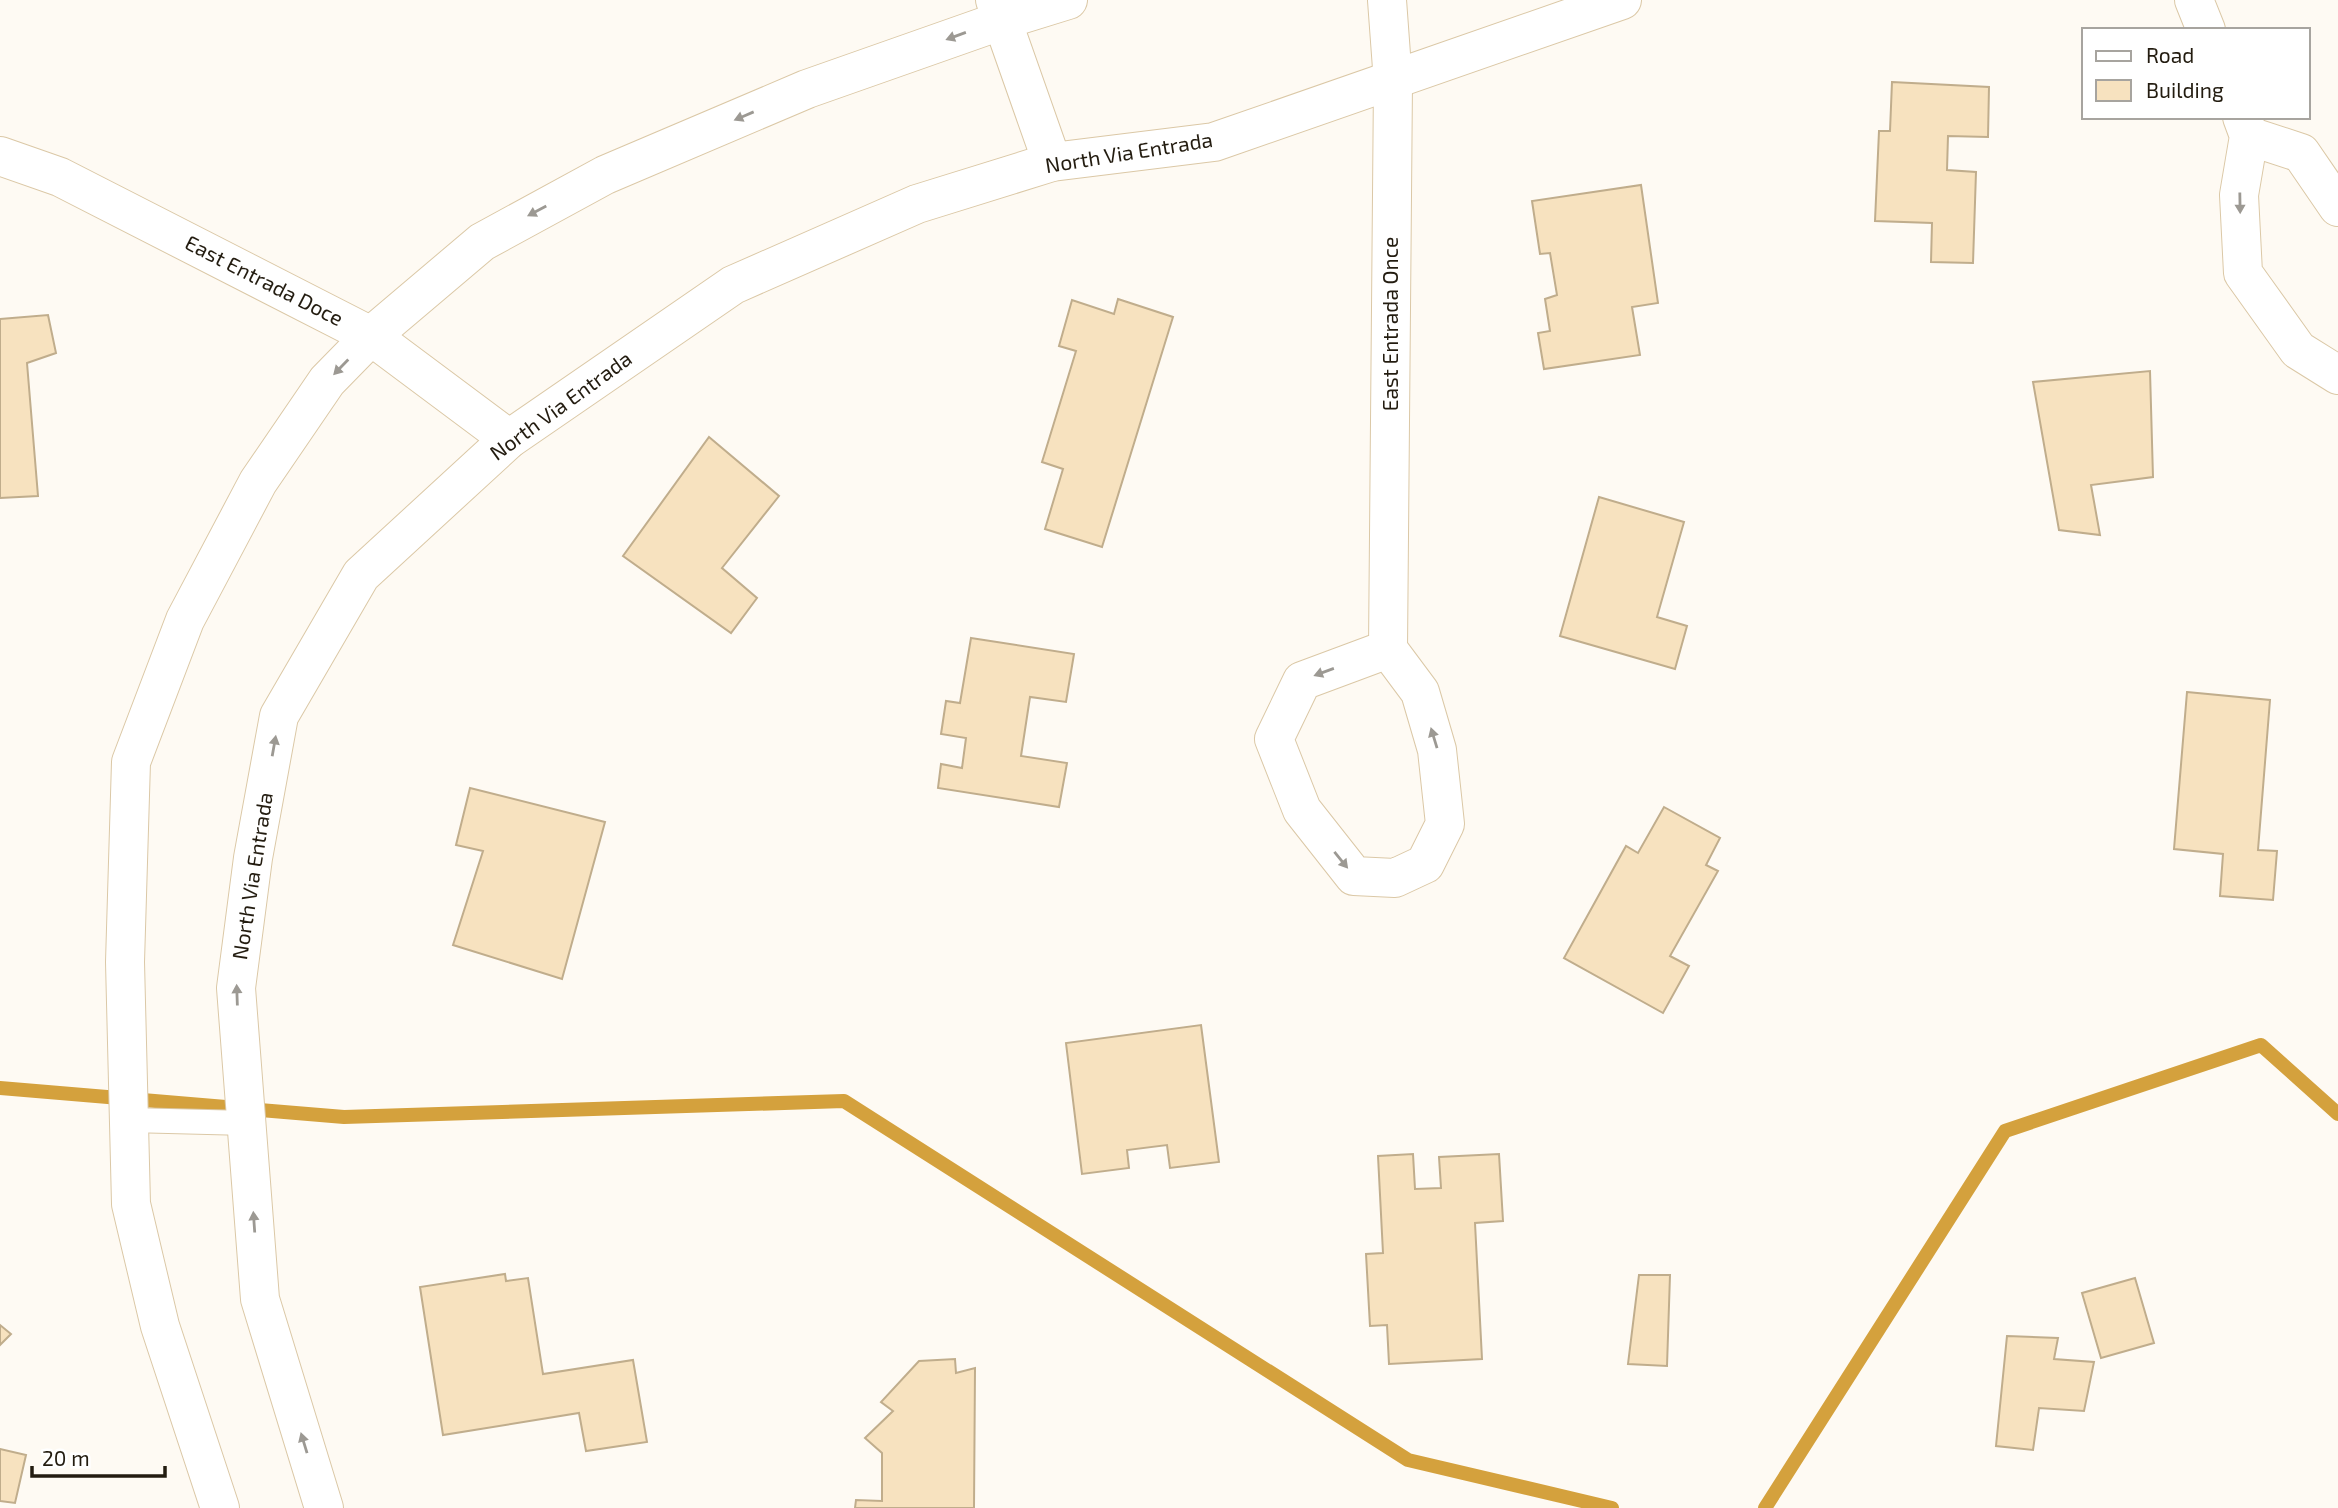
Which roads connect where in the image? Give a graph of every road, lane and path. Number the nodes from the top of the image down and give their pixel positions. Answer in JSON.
{"nodes":[{"id":1,"x":1068,"y":0,"type":"edge"},
{"id":2,"x":1387,"y":0,"type":"edge"},
{"id":3,"x":1622,"y":0,"type":"edge"},
{"id":4,"x":2194,"y":0,"type":"edge"},
{"id":5,"x":999,"y":10,"type":"edge"},
{"id":6,"x":2205,"y":28,"type":"edge"},
{"id":7,"x":1393,"y":82,"type":"junction"},
{"id":8,"x":2245,"y":127,"type":"edge"},
{"id":9,"x":0,"y":156,"type":"edge"},
{"id":10,"x":1052,"y":162,"type":"junction"},
{"id":11,"x":2338,"y":207,"type":"edge"},
{"id":12,"x":371,"y":336,"type":"junction"},
{"id":13,"x":2338,"y":375,"type":"edge"},
{"id":14,"x":509,"y":439,"type":"junction"},
{"id":15,"x":1388,"y":649,"type":"junction"},
{"id":16,"x":129,"y":1120,"type":"junction"},
{"id":17,"x":247,"y":1123,"type":"junction"},
{"id":18,"x":220,"y":1508,"type":"edge"},
{"id":19,"x":324,"y":1508,"type":"edge"}],
"edges":[{"from":1,"to":5,"type":"street"},
{"from":2,"to":7,"type":"street","name":"East Entrada Once"},
{"from":3,"to":7,"type":"street","name":"North Via Entrada"},
{"from":4,"to":6,"type":"street"},
{"from":5,"to":10,"type":"street"},
{"from":5,"to":12,"type":"street","one_way":true},
{"from":7,"to":10,"type":"street","name":"North Via Entrada"},
{"from":7,"to":15,"type":"street","name":"East Entrada Once"},
{"from":8,"to":11,"type":"street"},
{"from":8,"to":13,"type":"street","one_way":true},
{"from":9,"to":12,"type":"street","name":"East Entrada Doce"},
{"from":10,"to":14,"type":"street","name":"North Via Entrada"},
{"from":12,"to":14,"type":"street","name":"East Entrada Doce"},
{"from":12,"to":16,"type":"street","one_way":true},
{"from":17,"to":14,"type":"street","name":"North Via Entrada","one_way":true},
{"from":15,"to":15,"type":"street","one_way":true},
{"from":16,"to":17,"type":"lane"},
{"from":16,"to":18,"type":"street"},
{"from":19,"to":17,"type":"street","name":"North Via Entrada","one_way":true}]}
